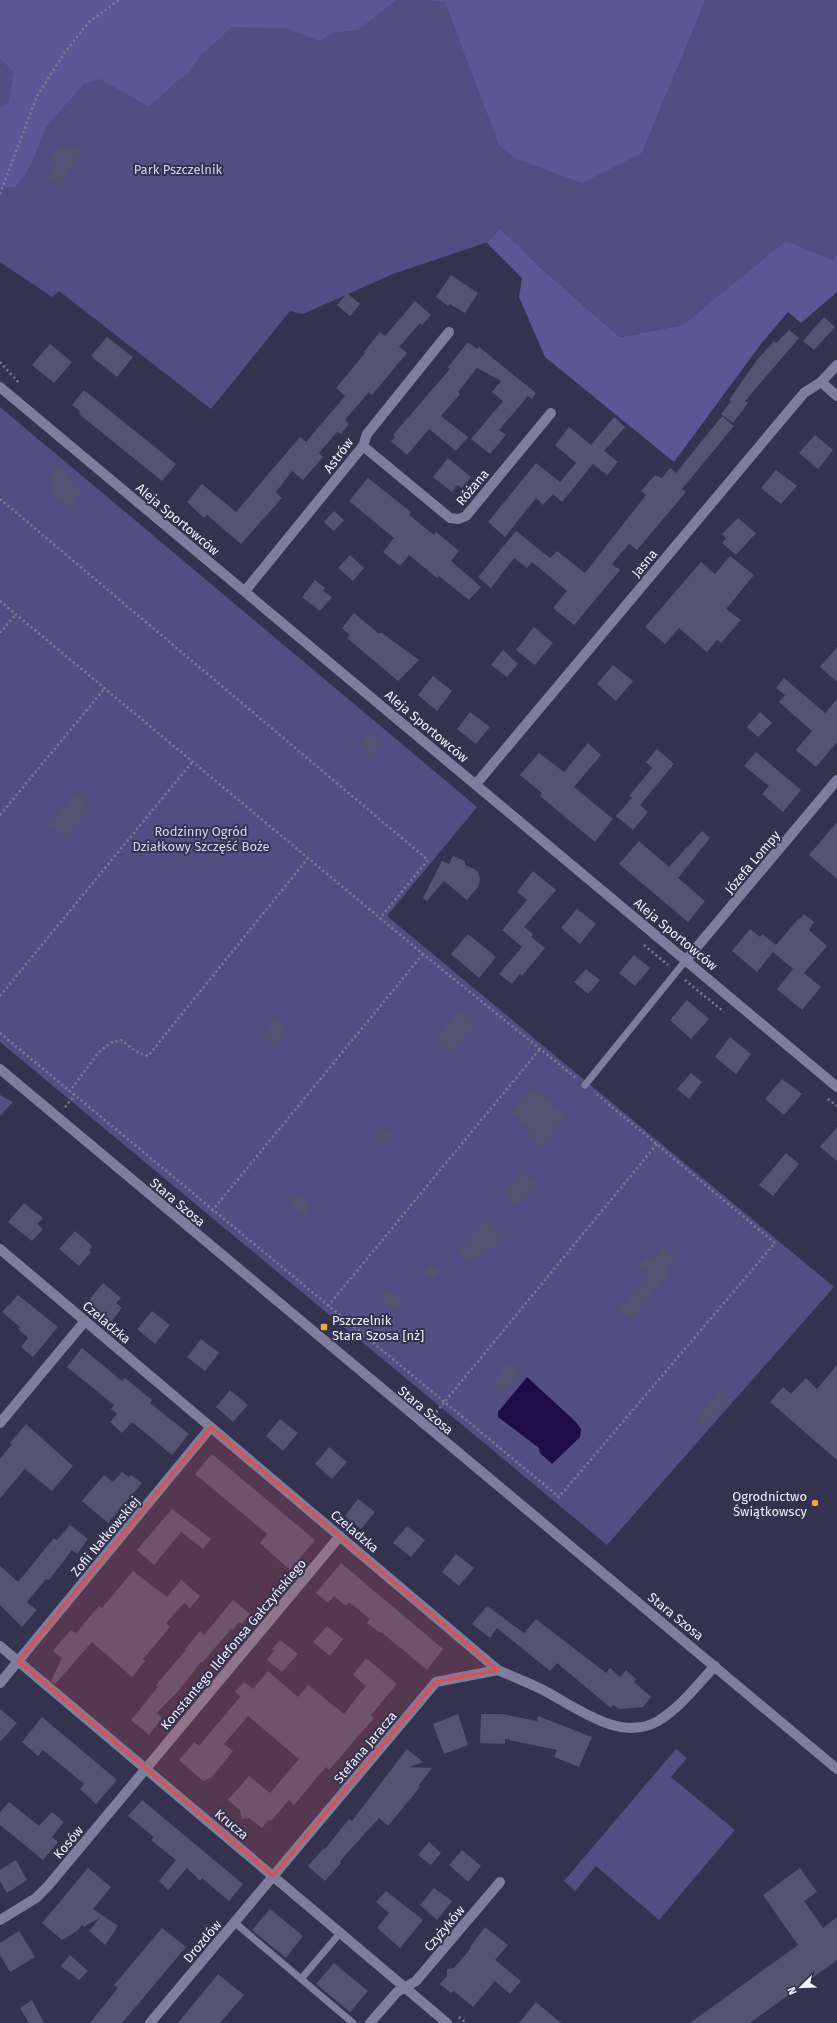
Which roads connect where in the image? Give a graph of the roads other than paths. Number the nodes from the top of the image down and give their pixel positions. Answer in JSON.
{"nodes":[{"id":1,"x":449,"y":332,"type":"dead end"},
{"id":2,"x":837,"y":364,"type":"edge"},
{"id":3,"x":821,"y":382,"type":"junction"},
{"id":4,"x":0,"y":387,"type":"edge"},
{"id":5,"x":837,"y":396,"type":"edge"},
{"id":6,"x":551,"y":413,"type":"dead end"},
{"id":7,"x":363,"y":446,"type":"junction"},
{"id":8,"x":245,"y":591,"type":"junction"},
{"id":9,"x":837,"y":780,"type":"edge"},
{"id":10,"x":476,"y":784,"type":"junction"},
{"id":11,"x":686,"y":960,"type":"junction"},
{"id":12,"x":0,"y":1070,"type":"edge"},
{"id":13,"x":585,"y":1086,"type":"road end"},
{"id":14,"x":837,"y":1087,"type":"edge"},
{"id":15,"x":0,"y":1249,"type":"edge"},
{"id":16,"x":85,"y":1321,"type":"junction"},
{"id":17,"x":0,"y":1423,"type":"edge"},
{"id":18,"x":211,"y":1427,"type":"junction"},
{"id":19,"x":340,"y":1536,"type":"junction"},
{"id":20,"x":0,"y":1646,"type":"edge"},
{"id":21,"x":18,"y":1661,"type":"junction"},
{"id":22,"x":715,"y":1666,"type":"junction"},
{"id":23,"x":498,"y":1670,"type":"junction"},
{"id":24,"x":0,"y":1683,"type":"edge"},
{"id":25,"x":146,"y":1768,"type":"junction"},
{"id":26,"x":837,"y":1769,"type":"edge"},
{"id":27,"x":273,"y":1876,"type":"junction"},
{"id":28,"x":500,"y":1882,"type":"dead end"},
{"id":29,"x":0,"y":1920,"type":"edge"},
{"id":30,"x":234,"y":1922,"type":"junction"},
{"id":31,"x":340,"y":1933,"type":"junction"},
{"id":32,"x":301,"y":1979,"type":"junction"},
{"id":33,"x":405,"y":1987,"type":"junction"},
{"id":34,"x":150,"y":2023,"type":"edge"},
{"id":35,"x":353,"y":2023,"type":"edge"},
{"id":36,"x":370,"y":2023,"type":"edge"},
{"id":37,"x":446,"y":2023,"type":"edge"}],
"edges":[{"from":1,"to":7,"type":"street","name":"Astrów"},
{"from":2,"to":3,"type":"street","name":"Jasna"},
{"from":3,"to":5,"type":"street"},
{"from":3,"to":10,"type":"street","name":"Jasna"},
{"from":4,"to":8,"type":"street","name":"Aleja Sportowców"},
{"from":6,"to":7,"type":"street","name":"Różana"},
{"from":7,"to":8,"type":"street","name":"Astrów"},
{"from":8,"to":10,"type":"street","name":"Aleja Sportowców"},
{"from":9,"to":11,"type":"street","name":"Józefa Lompy"},
{"from":10,"to":11,"type":"street","name":"Aleja Sportowców"},
{"from":11,"to":13,"type":"lane"},
{"from":11,"to":14,"type":"street","name":"Aleja Sportowców"},
{"from":12,"to":22,"type":"street","name":"Stara Szosa"},
{"from":15,"to":16,"type":"street","name":"Czeladzka"},
{"from":16,"to":17,"type":"street"},
{"from":16,"to":18,"type":"street","name":"Czeladzka"},
{"from":18,"to":19,"type":"street","name":"Czeladzka"},
{"from":18,"to":21,"type":"street","name":"Zofii Nałkowskiej"},
{"from":19,"to":23,"type":"street","name":"Czeladzka"},
{"from":19,"to":25,"type":"street","name":"Konstantego Ildefonsa Gałczyńskiego"},
{"from":20,"to":21,"type":"street","name":"Krucza"},
{"from":21,"to":24,"type":"street","name":"Zofii Nałkowskiej"},
{"from":21,"to":25,"type":"street","name":"Krucza"},
{"from":22,"to":23,"type":"street","name":"Czeladzka"},
{"from":22,"to":26,"type":"street","name":"Stara Szosa"},
{"from":23,"to":27,"type":"street","name":"Stefana Jaracza"},
{"from":25,"to":27,"type":"street","name":"Krucza"},
{"from":25,"to":29,"type":"street","name":"Kosów"},
{"from":27,"to":30,"type":"street","name":"Drozdów"},
{"from":27,"to":31,"type":"street","name":"Krucza"},
{"from":28,"to":33,"type":"street","name":"Czyżyków"},
{"from":30,"to":32,"type":"lane"},
{"from":30,"to":34,"type":"street","name":"Drozdów"},
{"from":31,"to":32,"type":"lane"},
{"from":31,"to":33,"type":"street","name":"Krucza"},
{"from":32,"to":35,"type":"lane"},
{"from":33,"to":36,"type":"street","name":"Czyżyków"},
{"from":33,"to":37,"type":"street","name":"Krucza"}]}
